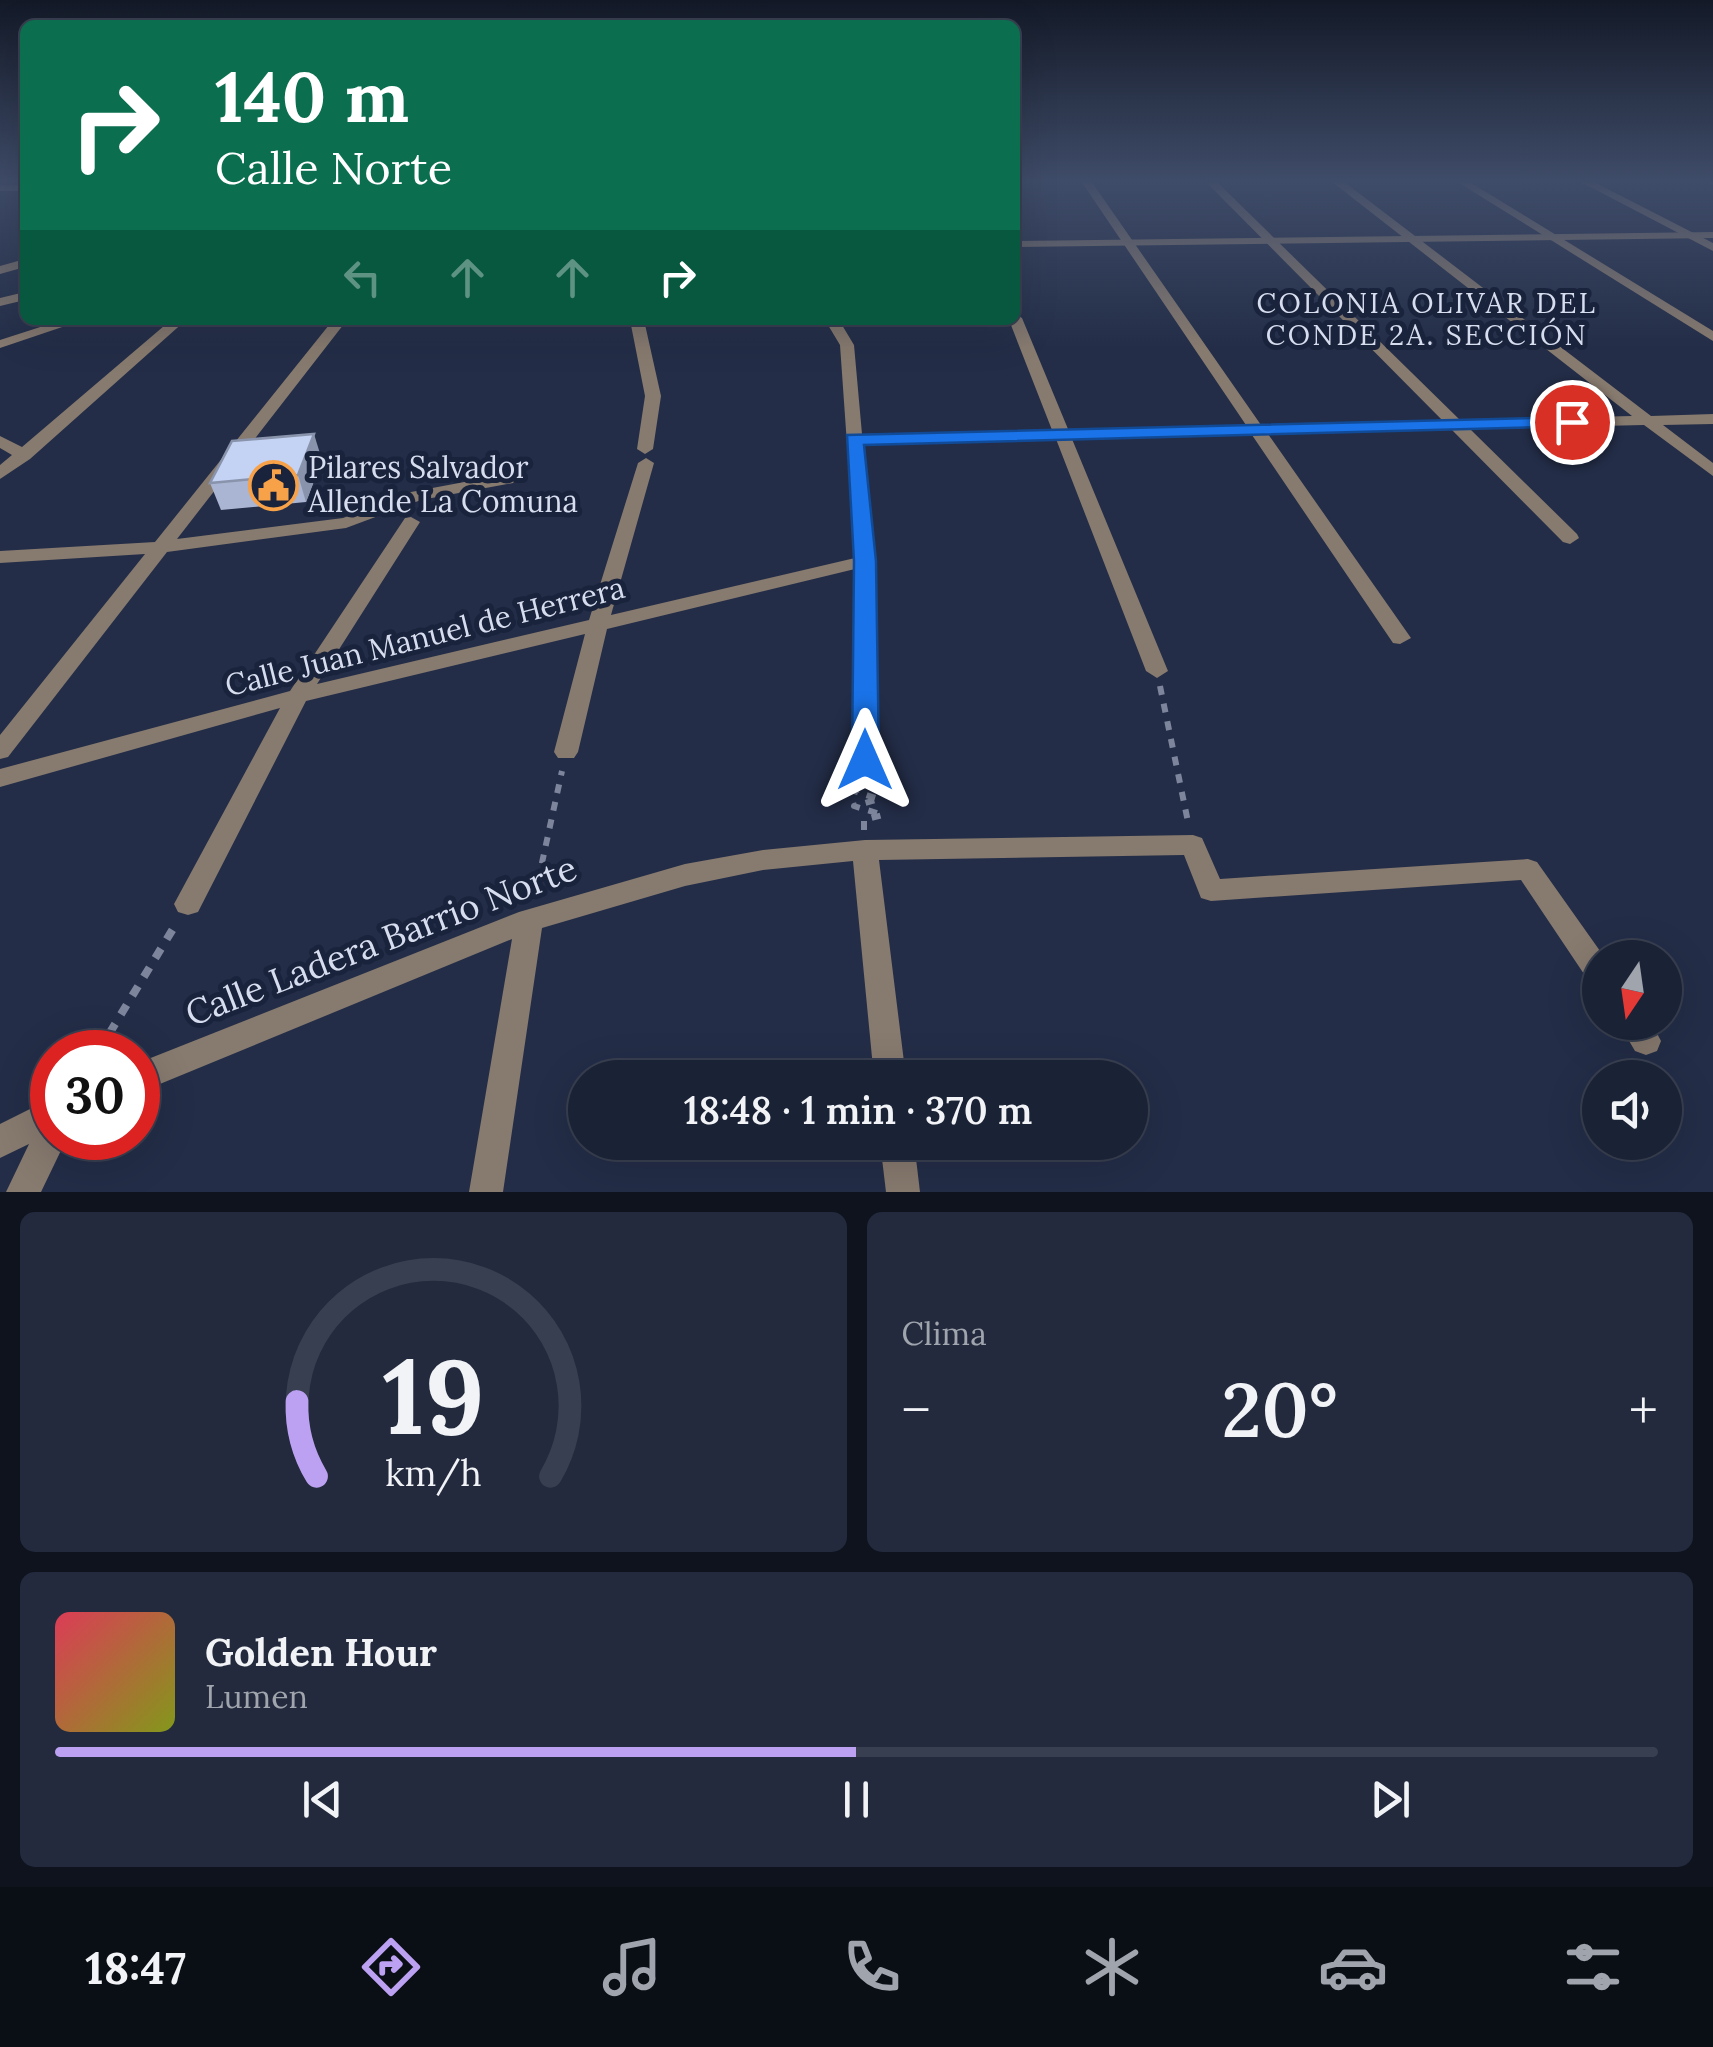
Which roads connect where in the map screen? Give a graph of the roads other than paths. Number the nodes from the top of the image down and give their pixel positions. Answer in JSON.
{"nodes":[{"id":1,"x":1122,"y":237,"type":"edge"},
{"id":2,"x":1265,"y":237,"type":"edge"},
{"id":3,"x":1552,"y":237,"type":"junction"},
{"id":4,"x":1603,"y":237,"type":"edge"},
{"id":5,"x":1689,"y":237,"type":"edge"},
{"id":6,"x":1410,"y":238,"type":"junction"},
{"id":7,"x":1268,"y":240,"type":"junction"},
{"id":8,"x":1126,"y":242,"type":"junction"},
{"id":9,"x":1020,"y":244,"type":"edge"},
{"id":10,"x":1713,"y":248,"type":"edge"},
{"id":11,"x":60,"y":325,"type":"edge"},
{"id":12,"x":173,"y":325,"type":"edge"},
{"id":13,"x":336,"y":325,"type":"edge"},
{"id":14,"x":638,"y":325,"type":"edge"},
{"id":15,"x":835,"y":325,"type":"edge"},
{"id":16,"x":1018,"y":325,"type":"edge"},
{"id":17,"x":1713,"y":337,"type":"edge"},
{"id":18,"x":0,"y":344,"type":"edge"},
{"id":19,"x":1713,"y":419,"type":"edge"},
{"id":20,"x":1649,"y":420,"type":"junction"},
{"id":21,"x":1456,"y":425,"type":"junction"},
{"id":22,"x":1258,"y":428,"type":"junction"},
{"id":23,"x":1062,"y":432,"type":"junction"},
{"id":24,"x":854,"y":439,"type":"junction"},
{"id":25,"x":0,"y":441,"type":"edge"},
{"id":26,"x":24,"y":455,"type":"junction"},
{"id":27,"x":1713,"y":470,"type":"edge"},
{"id":28,"x":0,"y":474,"type":"edge"},
{"id":29,"x":507,"y":479,"type":"dead end"},
{"id":30,"x":411,"y":522,"type":"dead end"},
{"id":31,"x":1570,"y":538,"type":"dead end"},
{"id":32,"x":160,"y":546,"type":"junction"},
{"id":33,"x":0,"y":556,"type":"edge"},
{"id":34,"x":865,"y":561,"type":"junction"},
{"id":35,"x":598,"y":625,"type":"junction"},
{"id":36,"x":1400,"y":638,"type":"dead end"},
{"id":37,"x":1157,"y":672,"type":"road end"},
{"id":38,"x":298,"y":696,"type":"junction"},
{"id":39,"x":0,"y":751,"type":"edge"},
{"id":40,"x":566,"y":752,"type":"road end"},
{"id":41,"x":865,"y":760,"type":"road end"},
{"id":42,"x":0,"y":778,"type":"edge"},
{"id":43,"x":865,"y":850,"type":"junction"},
{"id":44,"x":188,"y":904,"type":"road end"},
{"id":45,"x":530,"y":920,"type":"junction"},
{"id":46,"x":1582,"y":948,"type":"edge"},
{"id":47,"x":888,"y":1060,"type":"edge"},
{"id":48,"x":160,"y":1069,"type":"edge"},
{"id":49,"x":30,"y":1126,"type":"edge"},
{"id":50,"x":0,"y":1142,"type":"edge"},
{"id":51,"x":38,"y":1160,"type":"edge"},
{"id":52,"x":900,"y":1160,"type":"edge"},
{"id":53,"x":23,"y":1192,"type":"edge"},
{"id":54,"x":486,"y":1192,"type":"edge"},
{"id":55,"x":903,"y":1192,"type":"edge"}],
"edges":[{"from":1,"to":8,"type":"street"},
{"from":2,"to":7,"type":"street"},
{"from":3,"to":4,"type":"street"},
{"from":3,"to":6,"type":"street"},
{"from":3,"to":17,"type":"street"},
{"from":5,"to":10,"type":"street"},
{"from":6,"to":7,"type":"street"},
{"from":6,"to":20,"type":"street"},
{"from":7,"to":8,"type":"street"},
{"from":7,"to":21,"type":"street"},
{"from":8,"to":9,"type":"street"},
{"from":8,"to":22,"type":"street"},
{"from":11,"to":18,"type":"street"},
{"from":12,"to":26,"type":"street"},
{"from":13,"to":32,"type":"street"},
{"from":14,"to":35,"type":"street"},
{"from":15,"to":24,"type":"street"},
{"from":16,"to":23,"type":"street"},
{"from":19,"to":20,"type":"street"},
{"from":20,"to":21,"type":"street"},
{"from":20,"to":27,"type":"street"},
{"from":21,"to":22,"type":"street"},
{"from":21,"to":31,"type":"street"},
{"from":22,"to":23,"type":"street"},
{"from":22,"to":36,"type":"street"},
{"from":23,"to":24,"type":"street"},
{"from":23,"to":37,"type":"street"},
{"from":24,"to":34,"type":"street"},
{"from":25,"to":26,"type":"street"},
{"from":26,"to":28,"type":"street"},
{"from":29,"to":32,"type":"street"},
{"from":30,"to":38,"type":"street"},
{"from":32,"to":33,"type":"street"},
{"from":32,"to":39,"type":"street"},
{"from":34,"to":35,"type":"street","name":"Calle Juan Manuel de Herrera"},
{"from":34,"to":41,"type":"street"},
{"from":35,"to":38,"type":"street","name":"Calle Juan Manuel de Herrera"},
{"from":35,"to":40,"type":"street"},
{"from":38,"to":42,"type":"street","name":"Calle Juan Manuel de Herrera"},
{"from":38,"to":44,"type":"street"},
{"from":43,"to":45,"type":"street","name":"Calle Ladera Barrio Norte"},
{"from":43,"to":46,"type":"street","name":"Calle Ladera Barrio Norte"},
{"from":43,"to":47,"type":"street"},
{"from":45,"to":48,"type":"street","name":"Calle Ladera Barrio Norte"},
{"from":45,"to":54,"type":"street"},
{"from":49,"to":50,"type":"street"},
{"from":51,"to":53,"type":"street"},
{"from":52,"to":55,"type":"street"}]}
